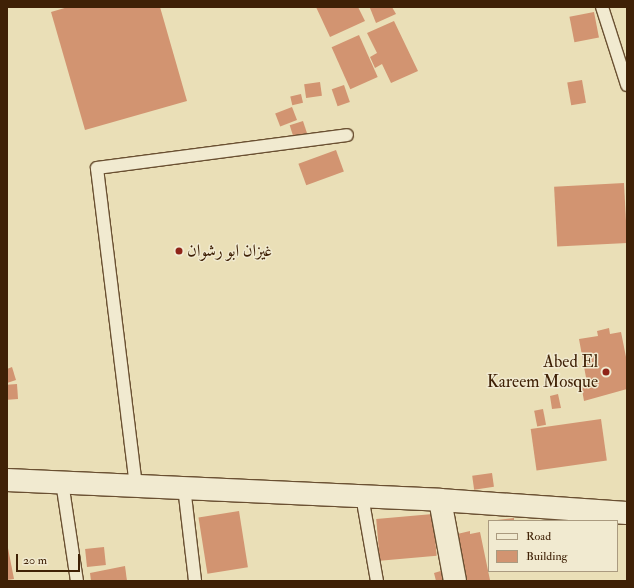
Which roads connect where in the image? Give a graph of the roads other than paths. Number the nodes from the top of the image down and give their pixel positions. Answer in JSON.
{"nodes":[{"id":1,"x":602,"y":7,"type":"edge"},
{"id":2,"x":627,"y":85,"type":"edge"},
{"id":3,"x":347,"y":135,"type":"dead end"},
{"id":4,"x":7,"y":480,"type":"edge"},
{"id":5,"x":62,"y":482,"type":"junction"},
{"id":6,"x":136,"y":486,"type":"junction"},
{"id":7,"x":184,"y":487,"type":"junction"},
{"id":8,"x":362,"y":496,"type":"junction"},
{"id":9,"x":440,"y":500,"type":"junction"},
{"id":10,"x":627,"y":514,"type":"edge"},
{"id":11,"x":77,"y":581,"type":"edge"},
{"id":12,"x":195,"y":581,"type":"edge"},
{"id":13,"x":377,"y":581,"type":"edge"},
{"id":14,"x":455,"y":581,"type":"edge"}],
"edges":[{"from":1,"to":2,"type":"lane"},
{"from":3,"to":6,"type":"lane"},
{"from":4,"to":5,"type":"street"},
{"from":5,"to":6,"type":"street"},
{"from":5,"to":11,"type":"lane"},
{"from":6,"to":7,"type":"street"},
{"from":7,"to":8,"type":"street"},
{"from":7,"to":12,"type":"lane"},
{"from":8,"to":9,"type":"street"},
{"from":8,"to":13,"type":"lane"},
{"from":9,"to":10,"type":"street"},
{"from":9,"to":14,"type":"street"}]}
